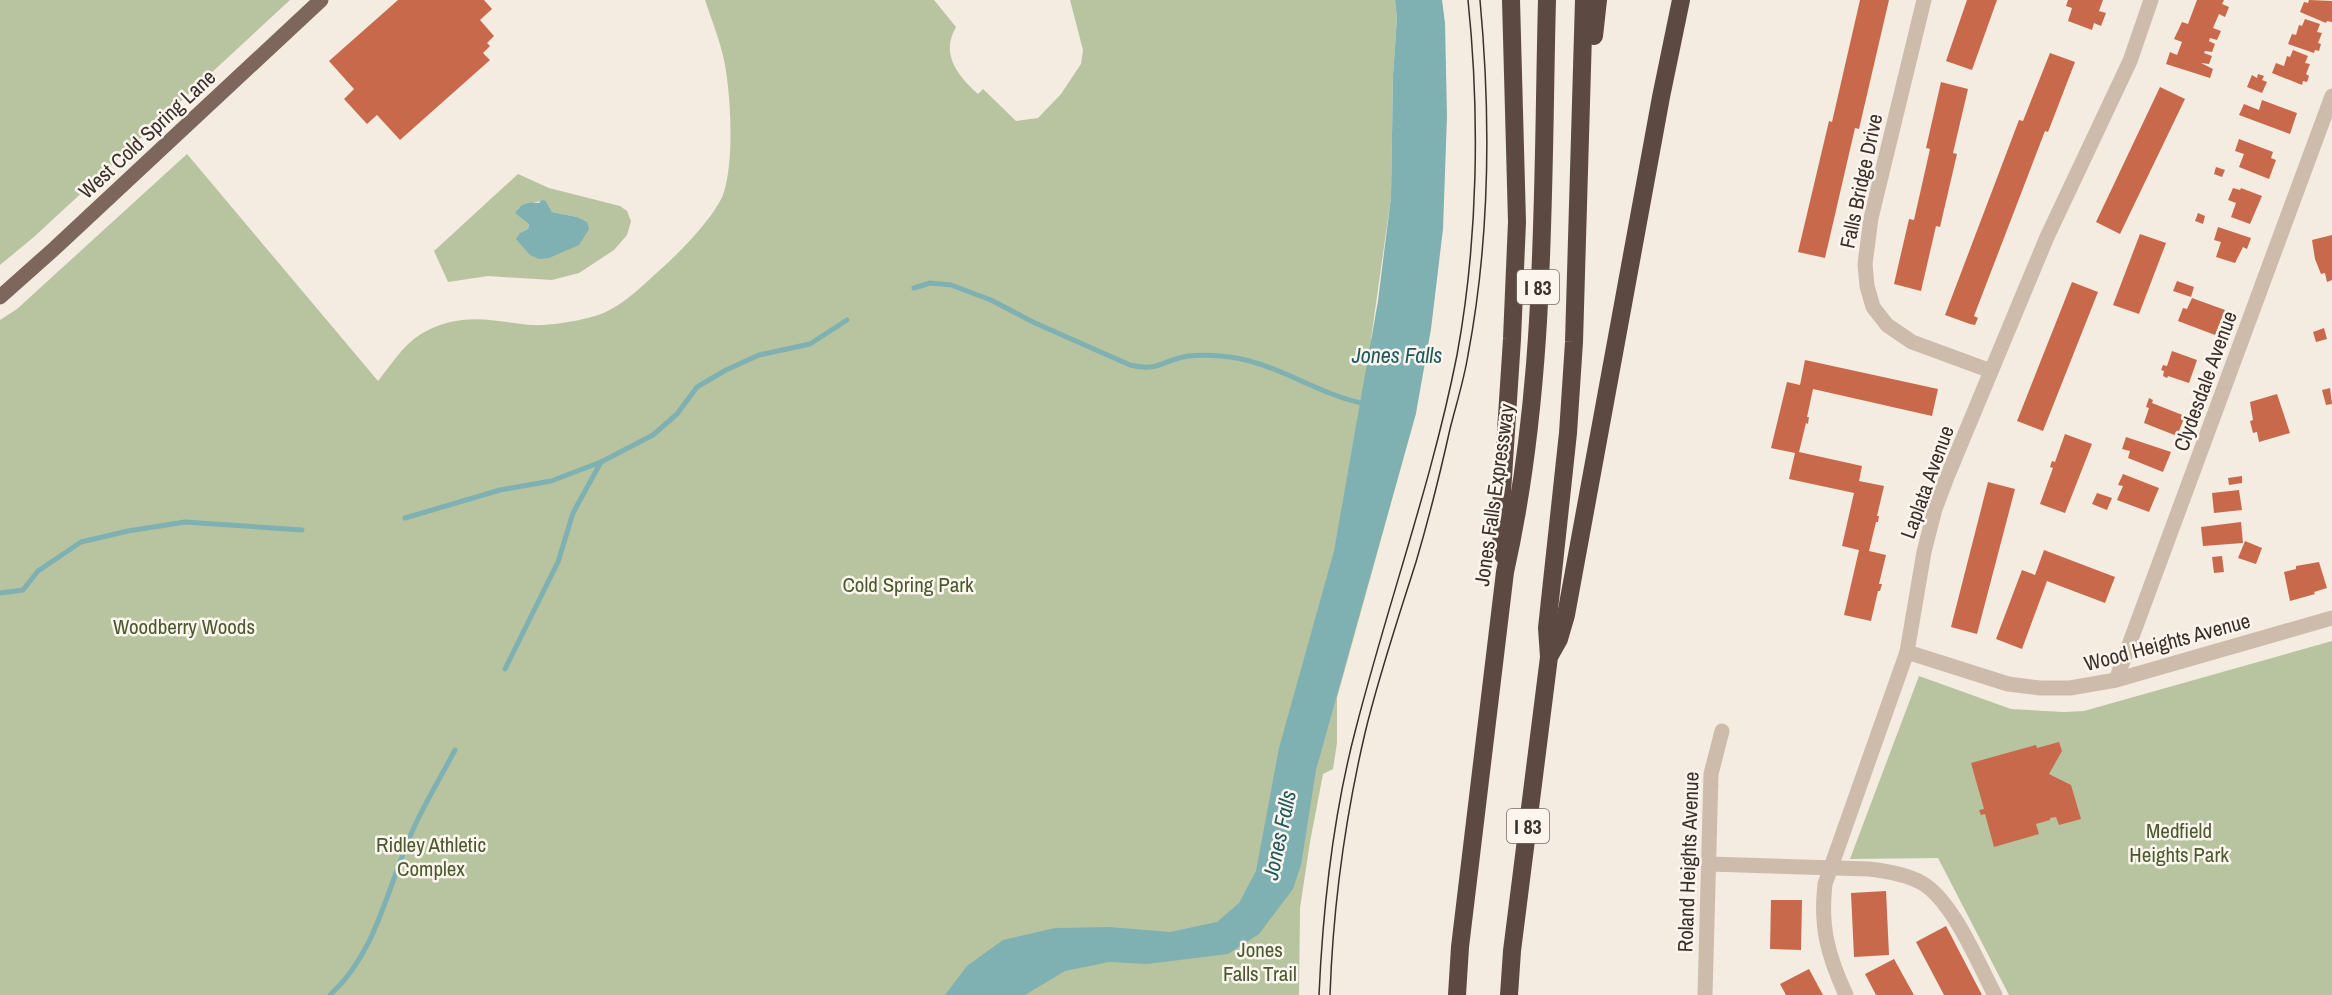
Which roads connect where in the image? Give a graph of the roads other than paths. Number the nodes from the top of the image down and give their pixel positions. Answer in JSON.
{"nodes":[{"id":1,"x":321,"y":0,"type":"edge"},
{"id":2,"x":1511,"y":0,"type":"edge"},
{"id":3,"x":1547,"y":0,"type":"edge"},
{"id":4,"x":1584,"y":0,"type":"edge"},
{"id":5,"x":1598,"y":0,"type":"edge"},
{"id":6,"x":1681,"y":0,"type":"edge"},
{"id":7,"x":1924,"y":0,"type":"edge"},
{"id":8,"x":2151,"y":0,"type":"edge"},
{"id":9,"x":2332,"y":96,"type":"edge"},
{"id":10,"x":1580,"y":154,"type":"junction"},
{"id":11,"x":0,"y":297,"type":"edge"},
{"id":12,"x":1990,"y":371,"type":"junction"},
{"id":13,"x":1505,"y":572,"type":"junction"},
{"id":14,"x":2332,"y":618,"type":"edge"},
{"id":15,"x":1907,"y":652,"type":"junction"},
{"id":16,"x":1549,"y":657,"type":"junction"},
{"id":17,"x":2116,"y":680,"type":"junction"},
{"id":18,"x":1722,"y":731,"type":"dead end"},
{"id":19,"x":1709,"y":864,"type":"junction"},
{"id":20,"x":1829,"y":868,"type":"junction"},
{"id":21,"x":1457,"y":995,"type":"edge"},
{"id":22,"x":1509,"y":995,"type":"edge"},
{"id":23,"x":1705,"y":995,"type":"edge"},
{"id":24,"x":1846,"y":995,"type":"edge"},
{"id":25,"x":1995,"y":995,"type":"edge"}],
"edges":[{"from":1,"to":11,"type":"main road","name":"West Cold Spring Lane"},
{"from":2,"to":13,"type":"highway"},
{"from":3,"to":13,"type":"highway","name":"Jones Falls Expressway","number":"I 83"},
{"from":4,"to":10,"type":"highway","number":"I 83"},
{"from":5,"to":10,"type":"highway"},
{"from":6,"to":16,"type":"highway"},
{"from":7,"to":12,"type":"street","name":"Falls Bridge Drive"},
{"from":8,"to":12,"type":"street","name":"Laplata Avenue"},
{"from":9,"to":17,"type":"street","name":"Clydesdale Avenue"},
{"from":10,"to":16,"type":"highway","number":"I 83"},
{"from":12,"to":15,"type":"street","name":"Laplata Avenue"},
{"from":13,"to":21,"type":"highway","name":"Jones Falls Expressway","number":"I 83"},
{"from":14,"to":17,"type":"street","name":"Wood Heights Avenue"},
{"from":15,"to":17,"type":"street","name":"Wood Heights Avenue"},
{"from":15,"to":20,"type":"street","name":"Laplata Avenue"},
{"from":16,"to":22,"type":"highway","number":"I 83"},
{"from":18,"to":19,"type":"street","name":"Roland Heights Avenue"},
{"from":19,"to":20,"type":"street"},
{"from":19,"to":23,"type":"street","name":"Roland Heights Avenue"},
{"from":20,"to":24,"type":"street","name":"Laplata Avenue"},
{"from":20,"to":25,"type":"street"}]}
